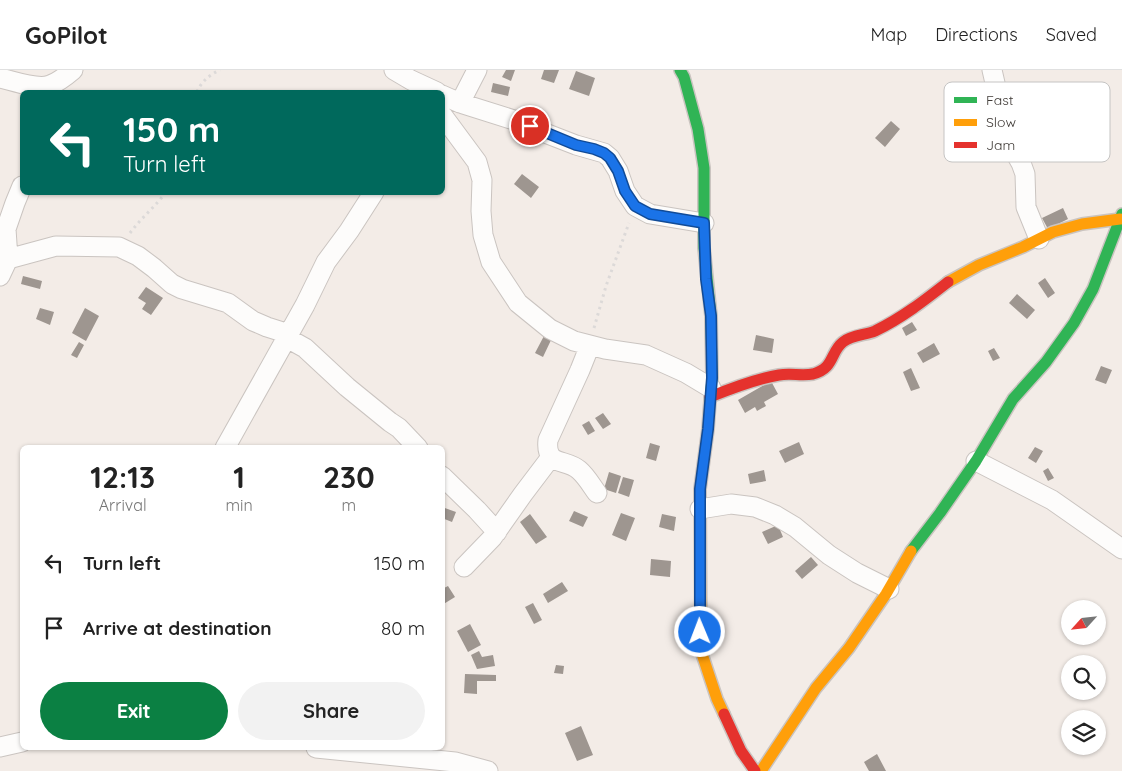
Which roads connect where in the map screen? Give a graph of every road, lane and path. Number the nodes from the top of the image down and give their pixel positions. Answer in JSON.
{"nodes":[{"id":1,"x":220,"y":70,"type":"edge"},
{"id":2,"x":394,"y":70,"type":"edge"},
{"id":3,"x":477,"y":70,"type":"edge"},
{"id":4,"x":680,"y":70,"type":"edge"},
{"id":5,"x":0,"y":78,"type":"edge"},
{"id":6,"x":64,"y":81,"type":"edge"},
{"id":7,"x":197,"y":90,"type":"edge"},
{"id":8,"x":433,"y":90,"type":"edge"},
{"id":9,"x":453,"y":100,"type":"edge"},
{"id":10,"x":445,"y":113,"type":"edge"},
{"id":11,"x":445,"y":119,"type":"edge"},
{"id":12,"x":1020,"y":162,"type":"edge"},
{"id":13,"x":20,"y":191,"type":"edge"},
{"id":14,"x":164,"y":195,"type":"edge"},
{"id":15,"x":372,"y":195,"type":"edge"},
{"id":16,"x":635,"y":206,"type":"junction"},
{"id":17,"x":1121,"y":216,"type":"edge"},
{"id":18,"x":704,"y":223,"type":"junction"},
{"id":19,"x":1039,"y":239,"type":"junction"},
{"id":20,"x":119,"y":247,"type":"junction"},
{"id":21,"x":4,"y":268,"type":"edge"},
{"id":22,"x":288,"y":336,"type":"junction"},
{"id":23,"x":590,"y":345,"type":"junction"},
{"id":24,"x":711,"y":393,"type":"junction"},
{"id":25,"x":227,"y":445,"type":"edge"},
{"id":26,"x":415,"y":445,"type":"edge"},
{"id":27,"x":551,"y":457,"type":"junction"},
{"id":28,"x":976,"y":461,"type":"junction"},
{"id":29,"x":445,"y":479,"type":"edge"},
{"id":30,"x":597,"y":493,"type":"dead end"},
{"id":31,"x":700,"y":509,"type":"junction"},
{"id":32,"x":497,"y":532,"type":"junction"},
{"id":33,"x":1122,"y":549,"type":"edge"},
{"id":34,"x":464,"y":567,"type":"dead end"},
{"id":35,"x":889,"y":589,"type":"junction"},
{"id":36,"x":20,"y":742,"type":"edge"},
{"id":37,"x":0,"y":747,"type":"edge"},
{"id":38,"x":336,"y":750,"type":"edge"},
{"id":39,"x":488,"y":771,"type":"edge"},
{"id":40,"x":755,"y":771,"type":"edge"},
{"id":41,"x":761,"y":771,"type":"edge"}],
"edges":[{"from":1,"to":7,"type":"path"},
{"from":2,"to":8,"type":"street"},
{"from":3,"to":9,"type":"street"},
{"from":4,"to":18,"type":"street"},
{"from":5,"to":6,"type":"street"},
{"from":9,"to":10,"type":"street"},
{"from":9,"to":16,"type":"street"},
{"from":11,"to":23,"type":"street"},
{"from":12,"to":19,"type":"street"},
{"from":13,"to":21,"type":"street"},
{"from":14,"to":20,"type":"path"},
{"from":15,"to":22,"type":"street"},
{"from":16,"to":18,"type":"street"},
{"from":16,"to":23,"type":"path"},
{"from":17,"to":19,"type":"street"},
{"from":17,"to":28,"type":"street"},
{"from":18,"to":24,"type":"street"},
{"from":19,"to":24,"type":"street"},
{"from":20,"to":21,"type":"street"},
{"from":20,"to":22,"type":"street"},
{"from":22,"to":25,"type":"street"},
{"from":22,"to":26,"type":"street"},
{"from":23,"to":24,"type":"street"},
{"from":23,"to":27,"type":"street"},
{"from":24,"to":31,"type":"street"},
{"from":27,"to":30,"type":"street"},
{"from":27,"to":32,"type":"street"},
{"from":28,"to":33,"type":"street"},
{"from":28,"to":35,"type":"street"},
{"from":29,"to":32,"type":"street"},
{"from":31,"to":35,"type":"street"},
{"from":31,"to":40,"type":"street"},
{"from":32,"to":34,"type":"street"},
{"from":35,"to":41,"type":"street"},
{"from":36,"to":37,"type":"street"},
{"from":38,"to":39,"type":"street"}]}
